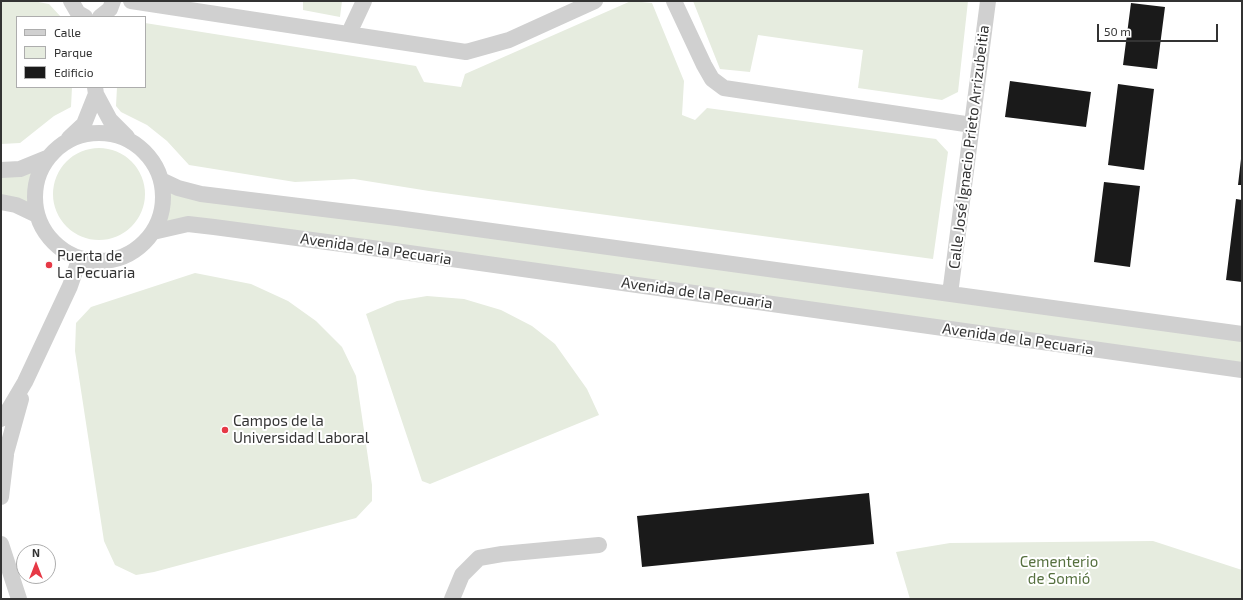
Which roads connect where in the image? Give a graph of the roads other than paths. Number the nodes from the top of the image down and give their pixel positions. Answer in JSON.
{"nodes":[{"id":1,"x":71,"y":1,"type":"edge"},
{"id":2,"x":114,"y":1,"type":"edge"},
{"id":3,"x":130,"y":1,"type":"edge"},
{"id":4,"x":364,"y":1,"type":"edge"},
{"id":5,"x":595,"y":1,"type":"edge"},
{"id":6,"x":674,"y":1,"type":"edge"},
{"id":7,"x":988,"y":1,"type":"edge"},
{"id":8,"x":83,"y":16,"type":"edge"},
{"id":9,"x":101,"y":16,"type":"edge"},
{"id":10,"x":349,"y":33,"type":"junction"},
{"id":11,"x":95,"y":91,"type":"edge"},
{"id":12,"x":972,"y":125,"type":"junction"},
{"id":13,"x":68,"y":140,"type":"junction"},
{"id":14,"x":134,"y":144,"type":"junction"},
{"id":15,"x":47,"y":158,"type":"junction"},
{"id":16,"x":1,"y":170,"type":"edge"},
{"id":17,"x":161,"y":180,"type":"junction"},
{"id":18,"x":1,"y":202,"type":"edge"},
{"id":19,"x":37,"y":215,"type":"junction"},
{"id":20,"x":153,"y":232,"type":"junction"},
{"id":21,"x":78,"y":260,"type":"junction"},
{"id":22,"x":950,"y":294,"type":"junction"},
{"id":23,"x":1242,"y":334,"type":"edge"},
{"id":24,"x":1242,"y":370,"type":"edge"},
{"id":25,"x":26,"y":382,"type":"junction"},
{"id":26,"x":1,"y":419,"type":"edge"},
{"id":27,"x":1,"y":438,"type":"edge"},
{"id":28,"x":4,"y":458,"type":"edge"},
{"id":29,"x":1,"y":497,"type":"edge"},
{"id":30,"x":1,"y":544,"type":"edge"},
{"id":31,"x":599,"y":545,"type":"dead end"},
{"id":32,"x":20,"y":599,"type":"edge"},
{"id":33,"x":452,"y":599,"type":"edge"}],
"edges":[{"from":1,"to":8,"type":"street"},
{"from":2,"to":9,"type":"street"},
{"from":3,"to":10,"type":"street"},
{"from":4,"to":10,"type":"street"},
{"from":5,"to":10,"type":"street"},
{"from":6,"to":12,"type":"street"},
{"from":7,"to":12,"type":"street","name":"Calle José Ignacio Prieto Arrizubeitia"},
{"from":11,"to":13,"type":"street"},
{"from":11,"to":14,"type":"street"},
{"from":12,"to":22,"type":"street","name":"Calle José Ignacio Prieto Arrizubeitia"},
{"from":13,"to":14,"type":"street"},
{"from":13,"to":15,"type":"street"},
{"from":14,"to":17,"type":"street"},
{"from":15,"to":16,"type":"street"},
{"from":15,"to":19,"type":"street"},
{"from":17,"to":20,"type":"street"},
{"from":17,"to":22,"type":"street"},
{"from":18,"to":19,"type":"street"},
{"from":19,"to":21,"type":"street"},
{"from":20,"to":21,"type":"street"},
{"from":20,"to":24,"type":"street","name":"Avenida de la Pecuaria"},
{"from":21,"to":25,"type":"street"},
{"from":22,"to":23,"type":"street"},
{"from":25,"to":26,"type":"street"},
{"from":25,"to":28,"type":"street"},
{"from":27,"to":28,"type":"street"},
{"from":28,"to":29,"type":"street"},
{"from":30,"to":32,"type":"street"},
{"from":31,"to":33,"type":"street"}]}
